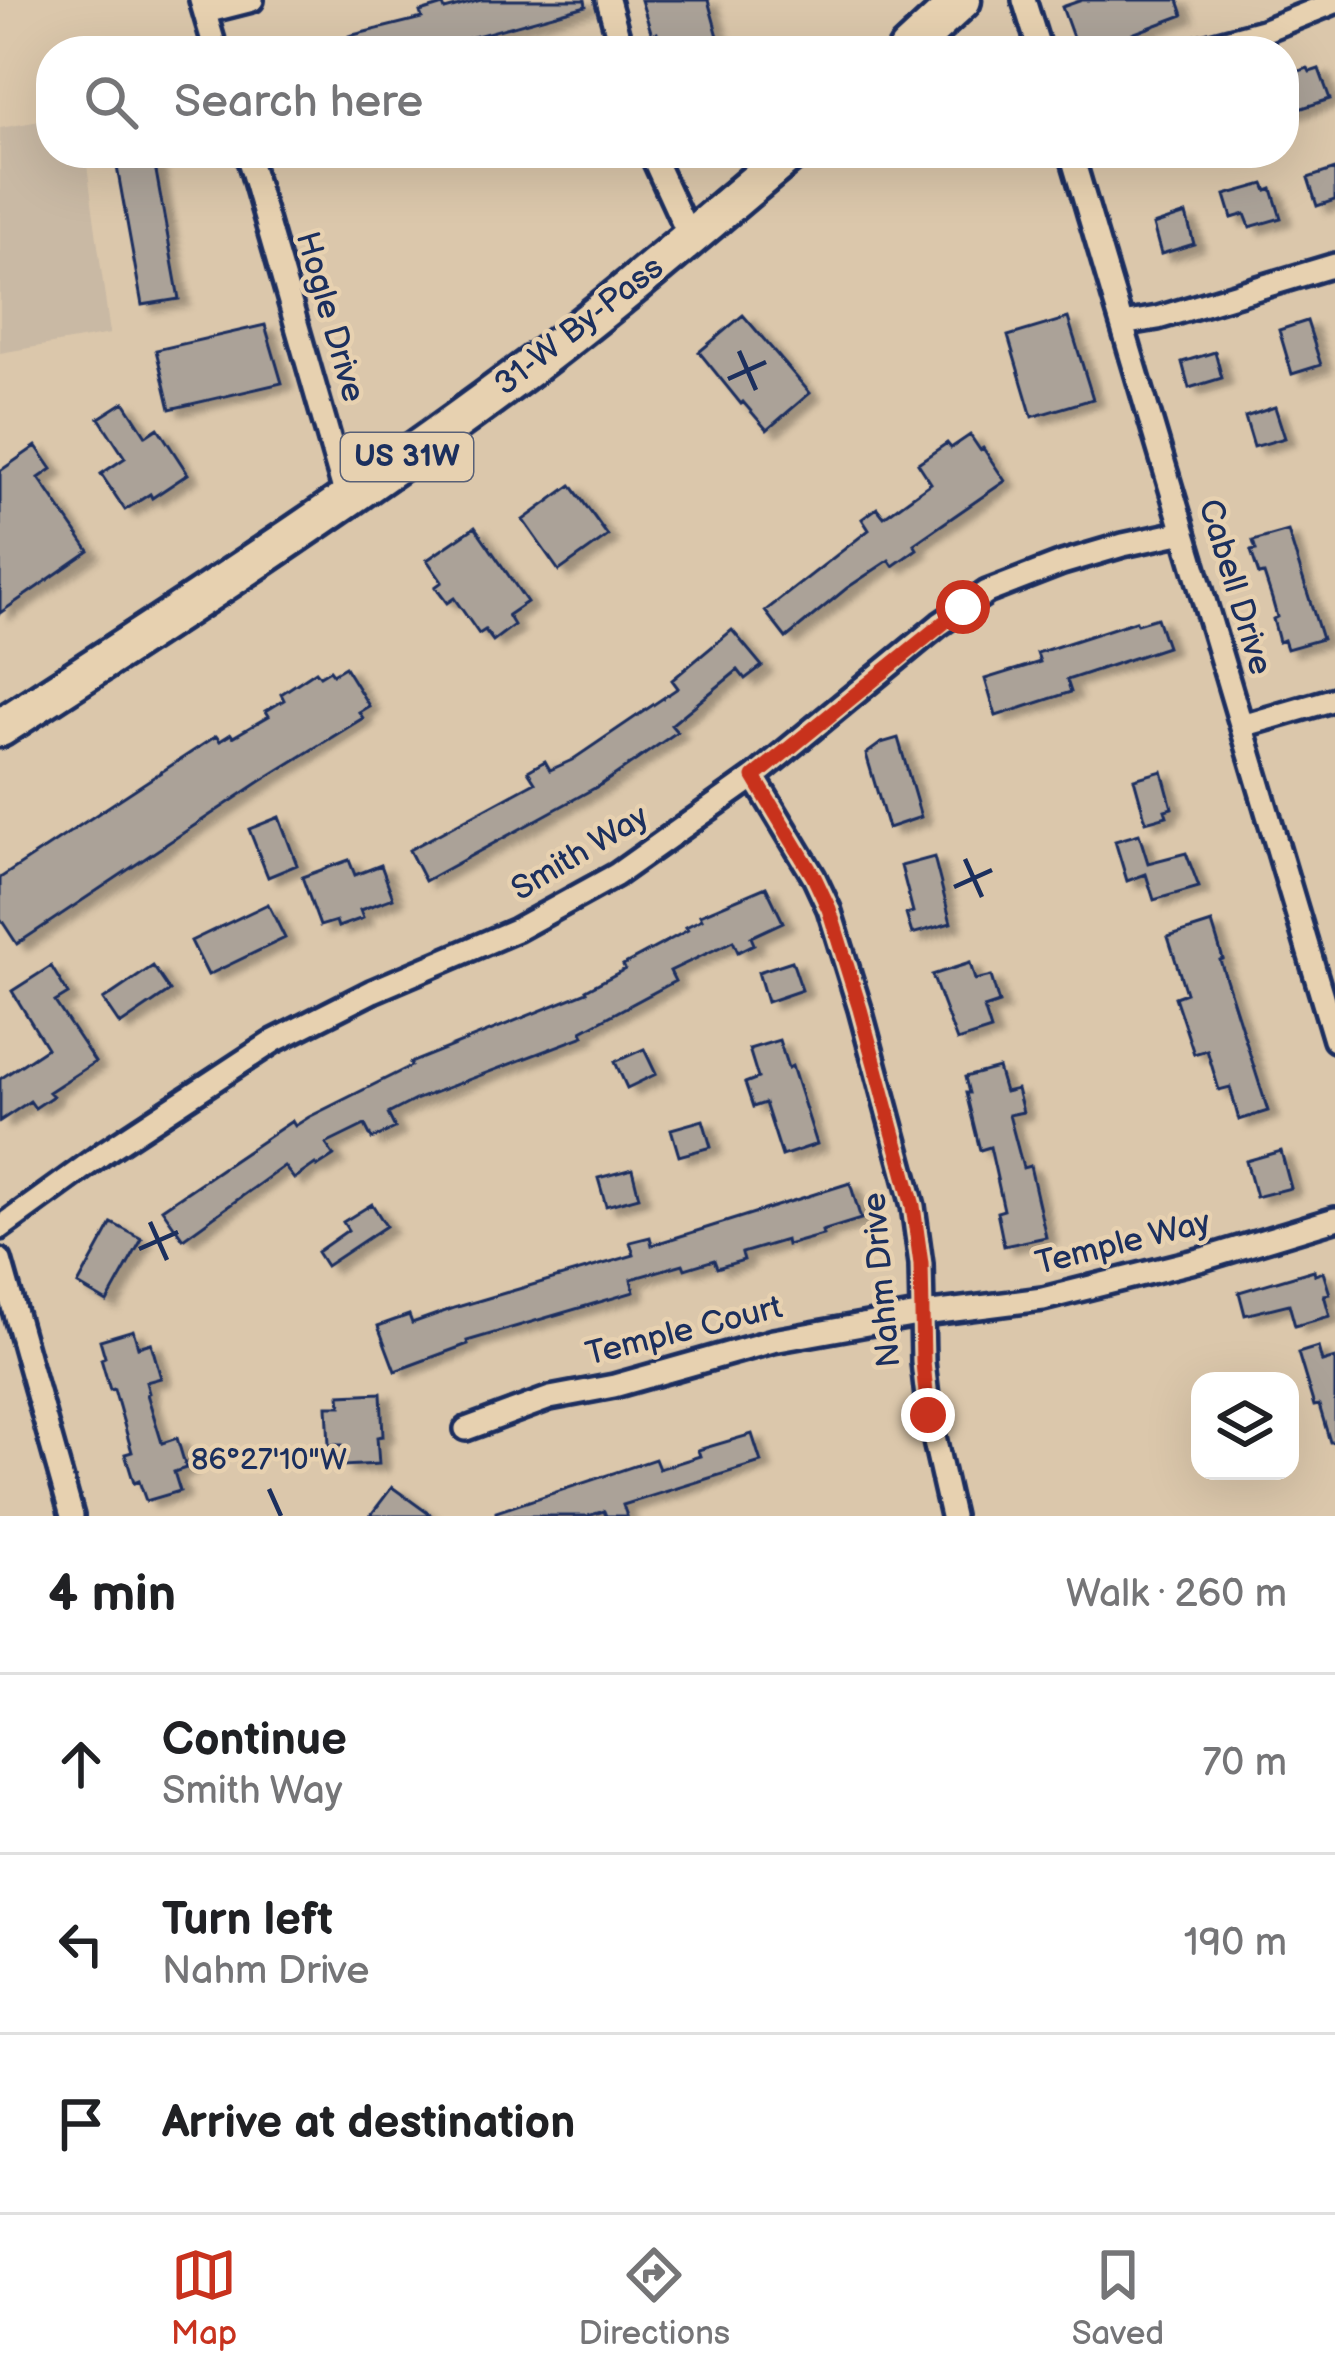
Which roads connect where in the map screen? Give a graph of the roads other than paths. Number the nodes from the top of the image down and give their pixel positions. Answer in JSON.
{"nodes":[{"id":1,"x":252,"y":0,"type":"edge"},
{"id":2,"x":608,"y":0,"type":"edge"},
{"id":3,"x":962,"y":0,"type":"edge"},
{"id":4,"x":1024,"y":0,"type":"edge"},
{"id":5,"x":1335,"y":2,"type":"edge"},
{"id":6,"x":203,"y":6,"type":"edge"},
{"id":7,"x":212,"y":36,"type":"edge"},
{"id":8,"x":618,"y":36,"type":"edge"},
{"id":9,"x":923,"y":36,"type":"edge"},
{"id":10,"x":1035,"y":36,"type":"edge"},
{"id":11,"x":1245,"y":36,"type":"edge"},
{"id":12,"x":251,"y":168,"type":"edge"},
{"id":13,"x":658,"y":168,"type":"edge"},
{"id":14,"x":772,"y":168,"type":"edge"},
{"id":15,"x":1075,"y":168,"type":"edge"},
{"id":16,"x":690,"y":238,"type":"junction"},
{"id":17,"x":1335,"y":265,"type":"edge"},
{"id":18,"x":1122,"y":325,"type":"junction"},
{"id":19,"x":347,"y":500,"type":"junction"},
{"id":20,"x":1184,"y":532,"type":"junction"},
{"id":21,"x":1335,"y":699,"type":"edge"},
{"id":22,"x":1242,"y":726,"type":"junction"},
{"id":23,"x":0,"y":728,"type":"edge"},
{"id":24,"x":754,"y":777,"type":"junction"},
{"id":25,"x":1331,"y":1014,"type":"edge"},
{"id":26,"x":1335,"y":1040,"type":"edge"},
{"id":27,"x":1335,"y":1220,"type":"edge"},
{"id":28,"x":0,"y":1228,"type":"edge"},
{"id":29,"x":0,"y":1260,"type":"edge"},
{"id":30,"x":923,"y":1314,"type":"junction"},
{"id":31,"x":466,"y":1429,"type":"dead end"},
{"id":32,"x":72,"y":1516,"type":"edge"},
{"id":33,"x":952,"y":1516,"type":"edge"}],
"edges":[{"from":1,"to":6,"type":"street"},
{"from":2,"to":8,"type":"street"},
{"from":3,"to":9,"type":"main road"},
{"from":4,"to":10,"type":"street"},
{"from":5,"to":11,"type":"street"},
{"from":6,"to":7,"type":"street"},
{"from":12,"to":19,"type":"street","name":"Hogle Drive"},
{"from":13,"to":16,"type":"street"},
{"from":14,"to":16,"type":"main road","name":"31-W By-Pass","number":"US 31W"},
{"from":15,"to":18,"type":"street","name":"Cabell Drive"},
{"from":16,"to":19,"type":"main road","name":"31-W By-Pass","number":"US 31W"},
{"from":17,"to":18,"type":"street"},
{"from":18,"to":20,"type":"street","name":"Cabell Drive"},
{"from":19,"to":23,"type":"main road","name":"31-W By-Pass","number":"US 31W"},
{"from":20,"to":22,"type":"street","name":"Cabell Drive"},
{"from":20,"to":24,"type":"street","name":"Smith Way"},
{"from":21,"to":22,"type":"street"},
{"from":22,"to":25,"type":"street","name":"Cabell Drive"},
{"from":24,"to":28,"type":"street","name":"Smith Way"},
{"from":24,"to":30,"type":"street","name":"Nahm Drive"},
{"from":25,"to":26,"type":"street","name":"Cabell Drive"},
{"from":27,"to":30,"type":"street","name":"Temple Way"},
{"from":29,"to":32,"type":"street"},
{"from":30,"to":31,"type":"street","name":"Temple Court"},
{"from":30,"to":33,"type":"street","name":"Nahm Drive"}]}
